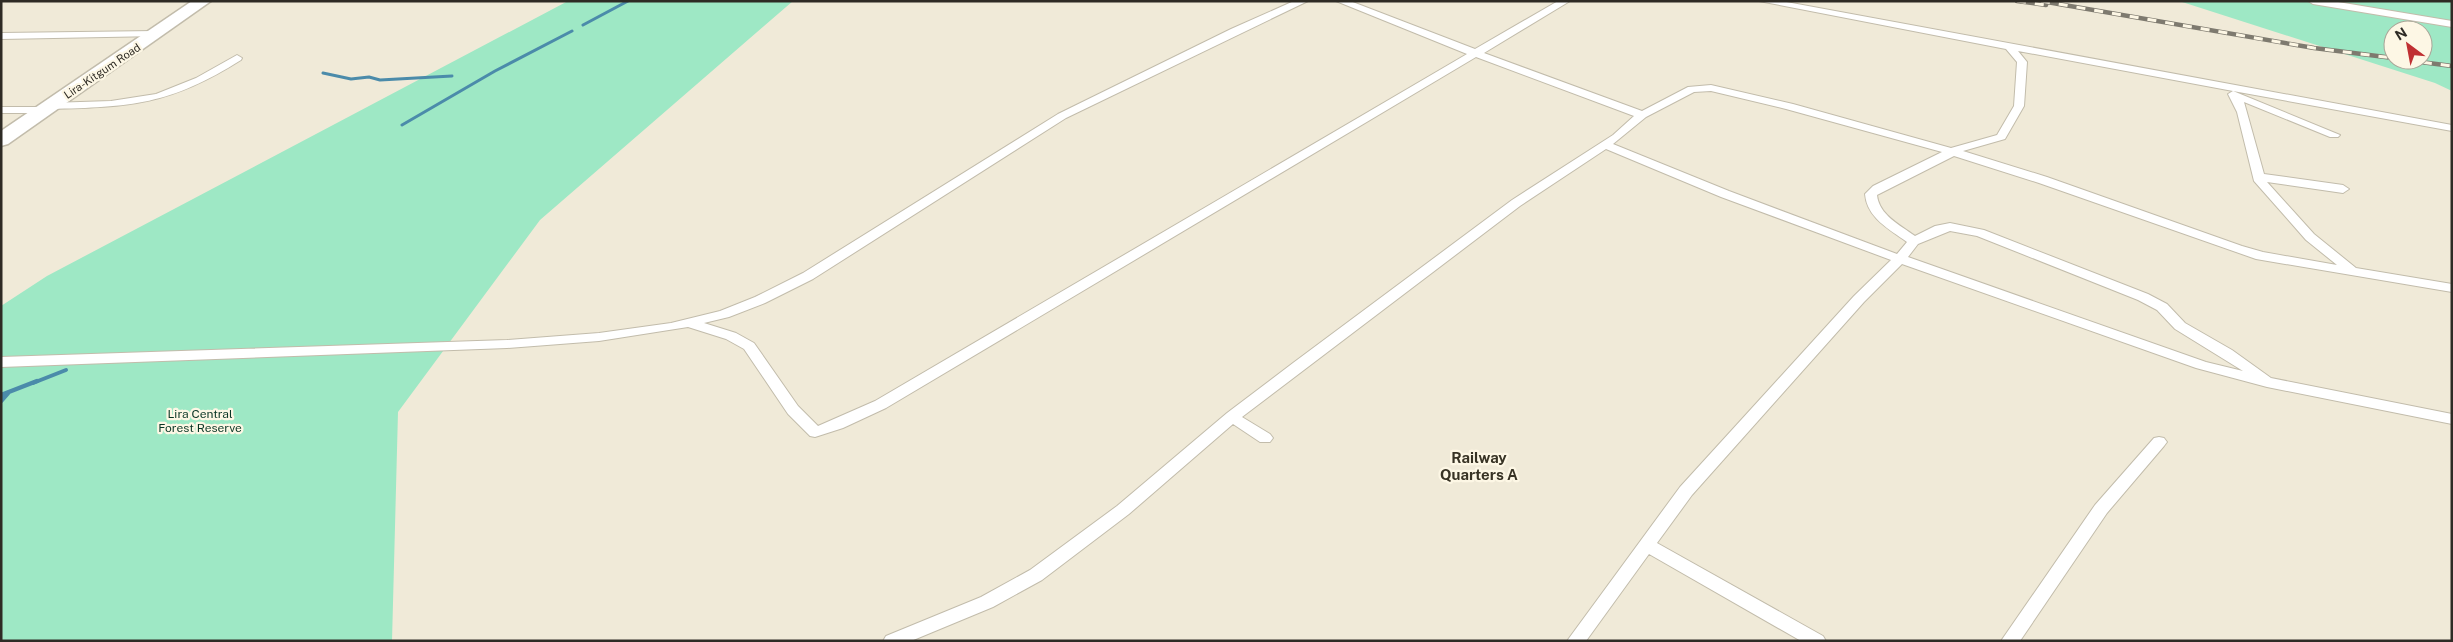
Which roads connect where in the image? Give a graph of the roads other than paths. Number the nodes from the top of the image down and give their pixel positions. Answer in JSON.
{"nodes":[{"id":1,"x":203,"y":1,"type":"edge"},
{"id":2,"x":1303,"y":1,"type":"edge"},
{"id":3,"x":1341,"y":1,"type":"edge"},
{"id":4,"x":1565,"y":1,"type":"edge"},
{"id":5,"x":1764,"y":1,"type":"edge"},
{"id":6,"x":2313,"y":1,"type":"edge"},
{"id":7,"x":2452,"y":24,"type":"edge"},
{"id":8,"x":155,"y":34,"type":"junction"},
{"id":9,"x":1,"y":36,"type":"edge"},
{"id":10,"x":2009,"y":46,"type":"junction"},
{"id":11,"x":1475,"y":53,"type":"junction"},
{"id":12,"x":237,"y":58,"type":"dead end"},
{"id":13,"x":2221,"y":85,"type":"junction"},
{"id":14,"x":2236,"y":96,"type":"junction"},
{"id":15,"x":48,"y":108,"type":"junction"},
{"id":16,"x":1,"y":110,"type":"edge"},
{"id":17,"x":1642,"y":115,"type":"junction"},
{"id":18,"x":2452,"y":128,"type":"edge"},
{"id":19,"x":2334,"y":135,"type":"dead end"},
{"id":20,"x":1,"y":140,"type":"edge"},
{"id":21,"x":1605,"y":145,"type":"junction"},
{"id":22,"x":1954,"y":152,"type":"junction"},
{"id":23,"x":2258,"y":177,"type":"junction"},
{"id":24,"x":2343,"y":189,"type":"dead end"},
{"id":25,"x":1914,"y":240,"type":"junction"},
{"id":26,"x":1900,"y":259,"type":"junction"},
{"id":27,"x":2353,"y":270,"type":"junction"},
{"id":28,"x":2452,"y":288,"type":"edge"},
{"id":29,"x":689,"y":323,"type":"junction"},
{"id":30,"x":1,"y":362,"type":"edge"},
{"id":31,"x":2267,"y":382,"type":"junction"},
{"id":32,"x":1232,"y":417,"type":"junction"},
{"id":33,"x":2452,"y":419,"type":"edge"},
{"id":34,"x":1265,"y":438,"type":"dead end"},
{"id":35,"x":2159,"y":442,"type":"dead end"},
{"id":36,"x":1646,"y":544,"type":"junction"},
{"id":37,"x":892,"y":641,"type":"edge"},
{"id":38,"x":1576,"y":641,"type":"edge"},
{"id":39,"x":1817,"y":641,"type":"edge"},
{"id":40,"x":2010,"y":641,"type":"edge"}],
"edges":[{"from":1,"to":8,"type":"main road","name":"Lira-Kitgum Road"},
{"from":2,"to":29,"type":"street"},
{"from":3,"to":11,"type":"street"},
{"from":4,"to":11,"type":"street"},
{"from":5,"to":10,"type":"street"},
{"from":6,"to":7,"type":"street"},
{"from":8,"to":9,"type":"street"},
{"from":8,"to":15,"type":"main road","name":"Lira-Kitgum Road"},
{"from":10,"to":13,"type":"street"},
{"from":10,"to":22,"type":"street"},
{"from":11,"to":17,"type":"street"},
{"from":11,"to":29,"type":"street"},
{"from":12,"to":15,"type":"street"},
{"from":13,"to":14,"type":"street"},
{"from":13,"to":18,"type":"street"},
{"from":14,"to":19,"type":"street"},
{"from":14,"to":23,"type":"street"},
{"from":15,"to":16,"type":"street"},
{"from":15,"to":20,"type":"main road","name":"Lira-Kitgum Road"},
{"from":17,"to":21,"type":"street"},
{"from":17,"to":22,"type":"street"},
{"from":21,"to":26,"type":"street"},
{"from":21,"to":32,"type":"street"},
{"from":22,"to":25,"type":"street"},
{"from":22,"to":27,"type":"street"},
{"from":23,"to":24,"type":"street"},
{"from":23,"to":27,"type":"street"},
{"from":25,"to":26,"type":"street"},
{"from":25,"to":31,"type":"street"},
{"from":26,"to":31,"type":"street"},
{"from":26,"to":36,"type":"street"},
{"from":27,"to":28,"type":"street"},
{"from":29,"to":30,"type":"street"},
{"from":31,"to":33,"type":"street"},
{"from":32,"to":34,"type":"street"},
{"from":32,"to":37,"type":"street"},
{"from":35,"to":40,"type":"street"},
{"from":36,"to":38,"type":"street"},
{"from":36,"to":39,"type":"street"}]}
